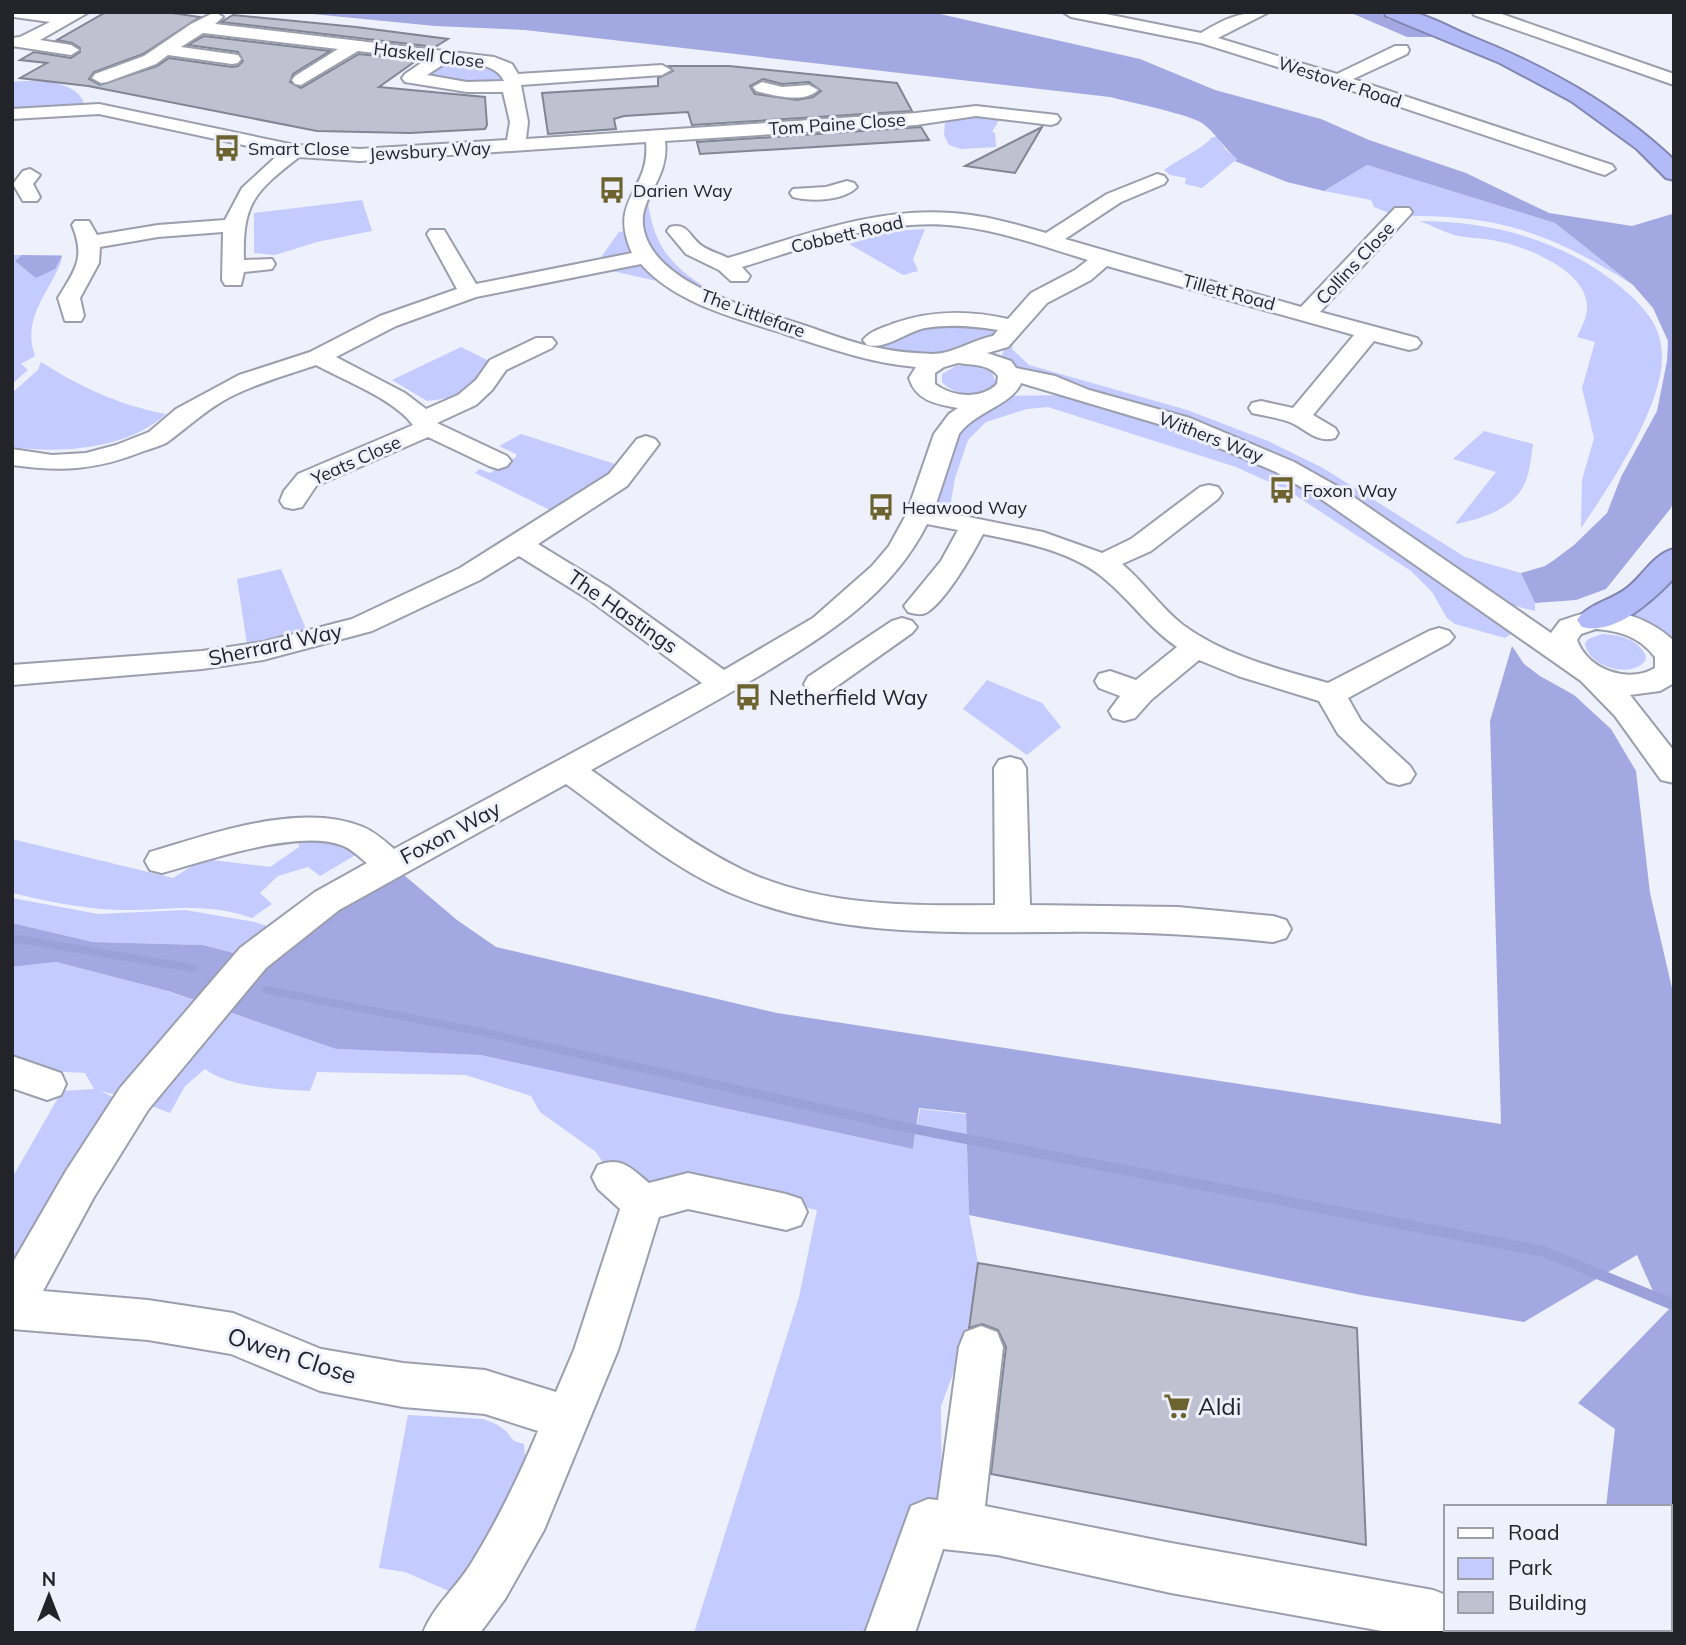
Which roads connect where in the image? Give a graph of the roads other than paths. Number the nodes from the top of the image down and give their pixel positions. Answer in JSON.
{"nodes":[{"id":1,"x":14,"y":12,"type":"edge"},
{"id":2,"x":223,"y":12,"type":"edge"},
{"id":3,"x":1261,"y":12,"type":"edge"},
{"id":4,"x":1394,"y":12,"type":"edge"},
{"id":5,"x":1425,"y":12,"type":"edge"},
{"id":6,"x":1480,"y":12,"type":"edge"},
{"id":7,"x":1081,"y":13,"type":"edge"},
{"id":8,"x":75,"y":16,"type":"edge"},
{"id":9,"x":197,"y":27,"type":"junction"},
{"id":10,"x":1203,"y":39,"type":"junction"},
{"id":11,"x":25,"y":43,"type":"edge"},
{"id":12,"x":354,"y":46,"type":"junction"},
{"id":13,"x":71,"y":50,"type":"dead end"},
{"id":14,"x":165,"y":50,"type":"junction"},
{"id":15,"x":442,"y":57,"type":"junction"},
{"id":16,"x":232,"y":59,"type":"dead end"},
{"id":17,"x":1412,"y":64,"type":"dead end"},
{"id":18,"x":662,"y":70,"type":"dead end"},
{"id":19,"x":101,"y":78,"type":"dead end"},
{"id":20,"x":1338,"y":80,"type":"junction"},
{"id":21,"x":1674,"y":80,"type":"edge"},
{"id":22,"x":299,"y":81,"type":"dead end"},
{"id":23,"x":513,"y":83,"type":"junction"},
{"id":24,"x":762,"y":87,"type":"dead end"},
{"id":25,"x":809,"y":90,"type":"dead end"},
{"id":26,"x":782,"y":92,"type":"junction"},
{"id":27,"x":1636,"y":111,"type":"dead end"},
{"id":28,"x":12,"y":114,"type":"edge"},
{"id":29,"x":1019,"y":115,"type":"junction"},
{"id":30,"x":125,"y":116,"type":"junction"},
{"id":31,"x":1051,"y":119,"type":"dead end"},
{"id":32,"x":12,"y":122,"type":"edge"},
{"id":33,"x":792,"y":127,"type":"junction"},
{"id":34,"x":1009,"y":132,"type":"dead end"},
{"id":35,"x":655,"y":137,"type":"junction"},
{"id":36,"x":515,"y":146,"type":"junction"},
{"id":37,"x":295,"y":151,"type":"junction"},
{"id":38,"x":1605,"y":169,"type":"dead end"},
{"id":39,"x":1674,"y":173,"type":"edge"},
{"id":40,"x":1160,"y":178,"type":"dead end"},
{"id":41,"x":800,"y":193,"type":"dead end"},
{"id":42,"x":1402,"y":212,"type":"dead end"},
{"id":43,"x":234,"y":225,"type":"junction"},
{"id":44,"x":857,"y":228,"type":"junction"},
{"id":45,"x":677,"y":230,"type":"dead end"},
{"id":46,"x":413,"y":236,"type":"dead end"},
{"id":47,"x":1049,"y":241,"type":"junction"},
{"id":48,"x":647,"y":256,"type":"junction"},
{"id":49,"x":1103,"y":258,"type":"junction"},
{"id":50,"x":264,"y":264,"type":"dead end"},
{"id":51,"x":470,"y":292,"type":"junction"},
{"id":52,"x":1307,"y":313,"type":"junction"},
{"id":53,"x":74,"y":316,"type":"dead end"},
{"id":54,"x":1369,"y":332,"type":"junction"},
{"id":55,"x":544,"y":343,"type":"dead end"},
{"id":56,"x":1409,"y":343,"type":"dead end"},
{"id":57,"x":874,"y":347,"type":"junction"},
{"id":58,"x":318,"y":357,"type":"junction"},
{"id":59,"x":947,"y":359,"type":"junction"},
{"id":60,"x":1001,"y":367,"type":"junction"},
{"id":61,"x":931,"y":392,"type":"junction"},
{"id":62,"x":1261,"y":408,"type":"dead end"},
{"id":63,"x":1299,"y":417,"type":"junction"},
{"id":64,"x":425,"y":424,"type":"junction"},
{"id":65,"x":1326,"y":433,"type":"dead end"},
{"id":66,"x":947,"y":434,"type":"junction"},
{"id":67,"x":646,"y":444,"type":"dead end"},
{"id":68,"x":12,"y":457,"type":"edge"},
{"id":69,"x":498,"y":461,"type":"dead end"},
{"id":70,"x":1209,"y":493,"type":"dead end"},
{"id":71,"x":293,"y":501,"type":"dead end"},
{"id":72,"x":919,"y":515,"type":"junction"},
{"id":73,"x":974,"y":525,"type":"junction"},
{"id":74,"x":519,"y":544,"type":"junction"},
{"id":75,"x":1674,"y":559,"type":"edge"},
{"id":76,"x":1102,"y":563,"type":"junction"},
{"id":77,"x":1474,"y":592,"type":"junction"},
{"id":78,"x":1590,"y":620,"type":"junction"},
{"id":79,"x":1439,"y":637,"type":"dead end"},
{"id":80,"x":1196,"y":647,"type":"junction"},
{"id":81,"x":786,"y":648,"type":"junction"},
{"id":82,"x":1567,"y":658,"type":"junction"},
{"id":83,"x":12,"y":675,"type":"edge"},
{"id":84,"x":1593,"y":676,"type":"junction"},
{"id":85,"x":1672,"y":678,"type":"edge"},
{"id":86,"x":1110,"y":681,"type":"dead end"},
{"id":87,"x":723,"y":684,"type":"junction"},
{"id":88,"x":1331,"y":694,"type":"junction"},
{"id":89,"x":1132,"y":702,"type":"joint"},
{"id":90,"x":1010,"y":768,"type":"dead end"},
{"id":91,"x":567,"y":769,"type":"junction"},
{"id":92,"x":1673,"y":769,"type":"edge"},
{"id":93,"x":1399,"y":774,"type":"dead end"},
{"id":94,"x":162,"y":861,"type":"dead end"},
{"id":95,"x":391,"y":864,"type":"junction"},
{"id":96,"x":1013,"y":918,"type":"junction"},
{"id":97,"x":1273,"y":929,"type":"dead end"},
{"id":98,"x":786,"y":1212,"type":"dead end"},
{"id":99,"x":12,"y":1308,"type":"edge"},
{"id":100,"x":981,"y":1348,"type":"dead end"},
{"id":101,"x":568,"y":1418,"type":"junction"},
{"id":102,"x":944,"y":1525,"type":"junction"},
{"id":103,"x":1433,"y":1615,"type":"dead end"},
{"id":104,"x":448,"y":1633,"type":"edge"},
{"id":105,"x":890,"y":1633,"type":"edge"}],
"edges":[{"from":1,"to":8,"type":"street"},
{"from":2,"to":9,"type":"street"},
{"from":3,"to":10,"type":"street"},
{"from":4,"to":39,"type":"highway"},
{"from":5,"to":27,"type":"highway"},
{"from":6,"to":21,"type":"street"},
{"from":7,"to":10,"type":"street","name":"Westover Road"},
{"from":8,"to":11,"type":"street"},
{"from":9,"to":12,"type":"street","name":"Haskell Close"},
{"from":9,"to":14,"type":"street"},
{"from":10,"to":20,"type":"street","name":"Westover Road"},
{"from":11,"to":13,"type":"street"},
{"from":12,"to":15,"type":"street","name":"Haskell Close"},
{"from":12,"to":22,"type":"street","name":"Haskell Close"},
{"from":14,"to":16,"type":"street"},
{"from":14,"to":19,"type":"street"},
{"from":15,"to":23,"type":"street","name":"Haskell Close"},
{"from":15,"to":23,"type":"street"},
{"from":17,"to":20,"type":"street"},
{"from":18,"to":23,"type":"street"},
{"from":20,"to":38,"type":"street","name":"Westover Road"},
{"from":23,"to":36,"type":"street"},
{"from":24,"to":26,"type":"street"},
{"from":25,"to":26,"type":"street"},
{"from":26,"to":33,"type":"street"},
{"from":28,"to":30,"type":"street","name":"Jewsbury Way"},
{"from":29,"to":31,"type":"street","name":"Tom Paine Close"},
{"from":29,"to":33,"type":"street","name":"Tom Paine Close"},
{"from":29,"to":34,"type":"street"},
{"from":30,"to":32,"type":"street","name":"Jewsbury Way"},
{"from":30,"to":37,"type":"street","name":"Jewsbury Way"},
{"from":33,"to":35,"type":"street","name":"Tom Paine Close"},
{"from":35,"to":36,"type":"street","name":"Jewsbury Way"},
{"from":35,"to":48,"type":"street","name":"The Littlefare"},
{"from":36,"to":37,"type":"street","name":"Jewsbury Way"},
{"from":37,"to":43,"type":"street"},
{"from":40,"to":47,"type":"street"},
{"from":41,"to":44,"type":"street"},
{"from":42,"to":52,"type":"street","name":"Collins Close"},
{"from":43,"to":50,"type":"street"},
{"from":43,"to":53,"type":"street"},
{"from":44,"to":45,"type":"street","name":"Cobbett Road"},
{"from":44,"to":47,"type":"street","name":"Cobbett Road"},
{"from":46,"to":51,"type":"street"},
{"from":47,"to":49,"type":"street","name":"Tillett Road"},
{"from":48,"to":51,"type":"street"},
{"from":48,"to":57,"type":"street","name":"The Littlefare"},
{"from":49,"to":52,"type":"street","name":"Tillett Road"},
{"from":49,"to":60,"type":"street","name":"Foxon Way"},
{"from":51,"to":58,"type":"street"},
{"from":52,"to":54,"type":"street","name":"Tillett Road"},
{"from":54,"to":56,"type":"street","name":"Tillett Road"},
{"from":54,"to":63,"type":"street"},
{"from":55,"to":64,"type":"street","name":"Yeats Close"},
{"from":57,"to":59,"type":"street","name":"The Littlefare"},
{"from":57,"to":60,"type":"street"},
{"from":57,"to":61,"type":"street","name":"The Littlefare"},
{"from":58,"to":64,"type":"street"},
{"from":58,"to":68,"type":"street"},
{"from":59,"to":60,"type":"street","name":"The Littlefare"},
{"from":59,"to":61,"type":"street"},
{"from":60,"to":61,"type":"street"},
{"from":60,"to":66,"type":"street","name":"Foxon Way"},
{"from":60,"to":77,"type":"street","name":"Withers Way"},
{"from":61,"to":66,"type":"street"},
{"from":62,"to":63,"type":"street"},
{"from":63,"to":65,"type":"street"},
{"from":64,"to":69,"type":"street"},
{"from":64,"to":71,"type":"street","name":"Yeats Close"},
{"from":66,"to":72,"type":"street","name":"Foxon Way"},
{"from":67,"to":74,"type":"street","name":"Sherrard Way"},
{"from":70,"to":76,"type":"street"},
{"from":72,"to":73,"type":"street"},
{"from":72,"to":81,"type":"street","name":"Foxon Way"},
{"from":73,"to":76,"type":"street"},
{"from":73,"to":81,"type":"street"},
{"from":74,"to":83,"type":"street","name":"Sherrard Way"},
{"from":74,"to":87,"type":"street","name":"The Hastings"},
{"from":75,"to":78,"type":"highway"},
{"from":76,"to":80,"type":"street"},
{"from":77,"to":78,"type":"street","name":"Withers Way"},
{"from":77,"to":82,"type":"street","name":"Withers Way"},
{"from":78,"to":82,"type":"street"},
{"from":78,"to":85,"type":"street","name":"Withers Way"},
{"from":79,"to":88,"type":"street"},
{"from":80,"to":88,"type":"street"},
{"from":80,"to":89,"type":"street"},
{"from":81,"to":87,"type":"street","name":"Foxon Way"},
{"from":82,"to":84,"type":"street","name":"Withers Way"},
{"from":84,"to":85,"type":"street"},
{"from":84,"to":92,"type":"street"},
{"from":86,"to":89,"type":"street"},
{"from":87,"to":91,"type":"street","name":"Foxon Way"},
{"from":88,"to":93,"type":"street"},
{"from":90,"to":96,"type":"street"},
{"from":91,"to":95,"type":"street","name":"Foxon Way"},
{"from":91,"to":96,"type":"street"},
{"from":94,"to":95,"type":"street"},
{"from":95,"to":99,"type":"street","name":"Foxon Way"},
{"from":96,"to":97,"type":"street"},
{"from":98,"to":101,"type":"street"},
{"from":99,"to":101,"type":"street","name":"Owen Close"},
{"from":100,"to":102,"type":"street"},
{"from":101,"to":104,"type":"street"},
{"from":102,"to":103,"type":"street"},
{"from":102,"to":105,"type":"street"}]}
